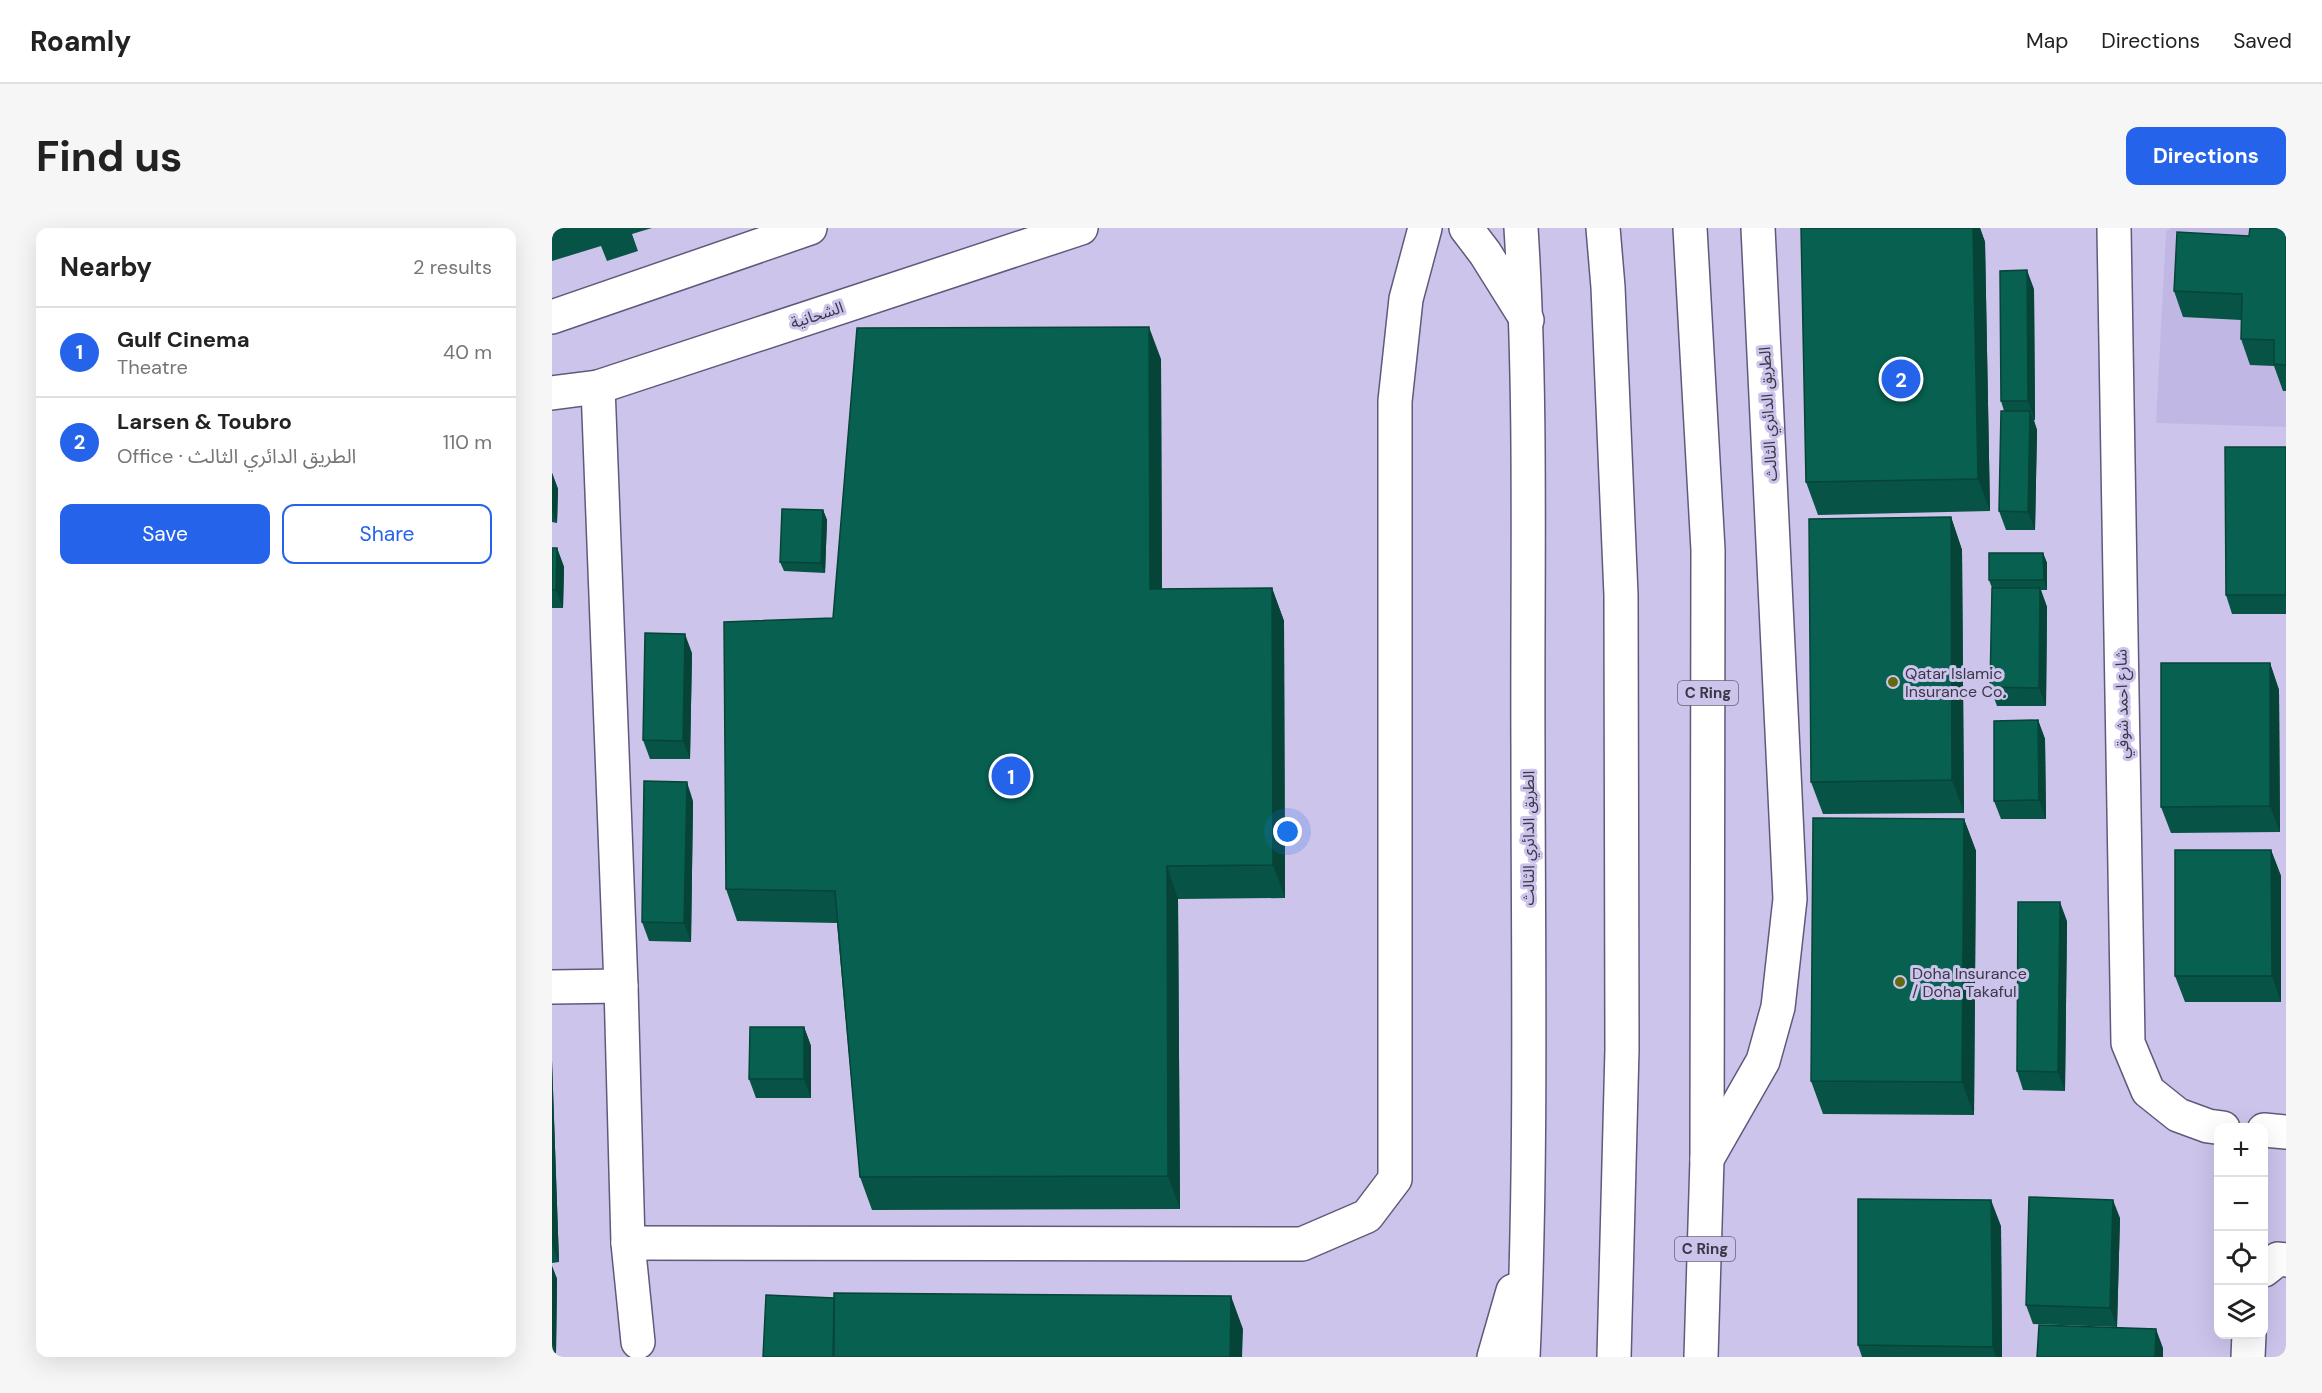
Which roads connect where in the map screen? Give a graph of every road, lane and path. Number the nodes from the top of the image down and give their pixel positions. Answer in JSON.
{"nodes":[{"id":1,"x":810,"y":228,"type":"edge"},
{"id":2,"x":1079,"y":228,"type":"edge"},
{"id":3,"x":1425,"y":228,"type":"edge"},
{"id":4,"x":1466,"y":228,"type":"edge"},
{"id":5,"x":1521,"y":228,"type":"edge"},
{"id":6,"x":1603,"y":228,"type":"edge"},
{"id":7,"x":1690,"y":228,"type":"edge"},
{"id":8,"x":1758,"y":228,"type":"edge"},
{"id":9,"x":2114,"y":228,"type":"edge"},
{"id":10,"x":552,"y":317,"type":"edge"},
{"id":11,"x":1527,"y":320,"type":"junction"},
{"id":12,"x":598,"y":387,"type":"junction"},
{"id":13,"x":552,"y":393,"type":"edge"},
{"id":14,"x":621,"y":986,"type":"junction"},
{"id":15,"x":552,"y":987,"type":"edge"},
{"id":16,"x":2214,"y":1127,"type":"edge"},
{"id":17,"x":2268,"y":1130,"type":"edge"},
{"id":18,"x":2286,"y":1132,"type":"edge"},
{"id":19,"x":1707,"y":1159,"type":"junction"},
{"id":20,"x":1528,"y":1234,"type":"junction"},
{"id":21,"x":628,"y":1243,"type":"junction"},
{"id":22,"x":2286,"y":1260,"type":"edge"},
{"id":23,"x":2268,"y":1266,"type":"edge"},
{"id":24,"x":2249,"y":1339,"type":"edge"},
{"id":25,"x":638,"y":1342,"type":"dead end"},
{"id":26,"x":1703,"y":1351,"type":"edge"},
{"id":27,"x":1494,"y":1357,"type":"edge"},
{"id":28,"x":1523,"y":1357,"type":"edge"},
{"id":29,"x":1614,"y":1357,"type":"edge"},
{"id":30,"x":2248,"y":1357,"type":"edge"}],
"edges":[{"from":1,"to":10,"type":"main road"},
{"from":2,"to":12,"type":"main road","name":"الشحانية"},
{"from":3,"to":21,"type":"main road"},
{"from":4,"to":11,"type":"main road"},
{"from":5,"to":11,"type":"main road","name":"الطريق الدائري الثالث"},
{"from":6,"to":29,"type":"main road"},
{"from":7,"to":19,"type":"main road","name":"الطريق الدائري الثالث","number":"C Ring"},
{"from":8,"to":19,"type":"main road","name":"الطريق الدائري الثالث"},
{"from":9,"to":16,"type":"main road","name":"شارع احمد شوقي"},
{"from":11,"to":20,"type":"main road","name":"الطريق الدائري الثالث"},
{"from":12,"to":13,"type":"main road","name":"الشحانية"},
{"from":12,"to":14,"type":"main road"},
{"from":14,"to":15,"type":"main road"},
{"from":14,"to":21,"type":"main road"},
{"from":17,"to":18,"type":"main road"},
{"from":19,"to":26,"type":"main road","name":"الطريق الدائري الثالث","number":"C Ring"},
{"from":20,"to":27,"type":"main road"},
{"from":20,"to":28,"type":"main road","name":"الطريق الدائري الثالث"},
{"from":21,"to":25,"type":"main road"},
{"from":22,"to":23,"type":"main road"},
{"from":24,"to":30,"type":"main road"}]}
